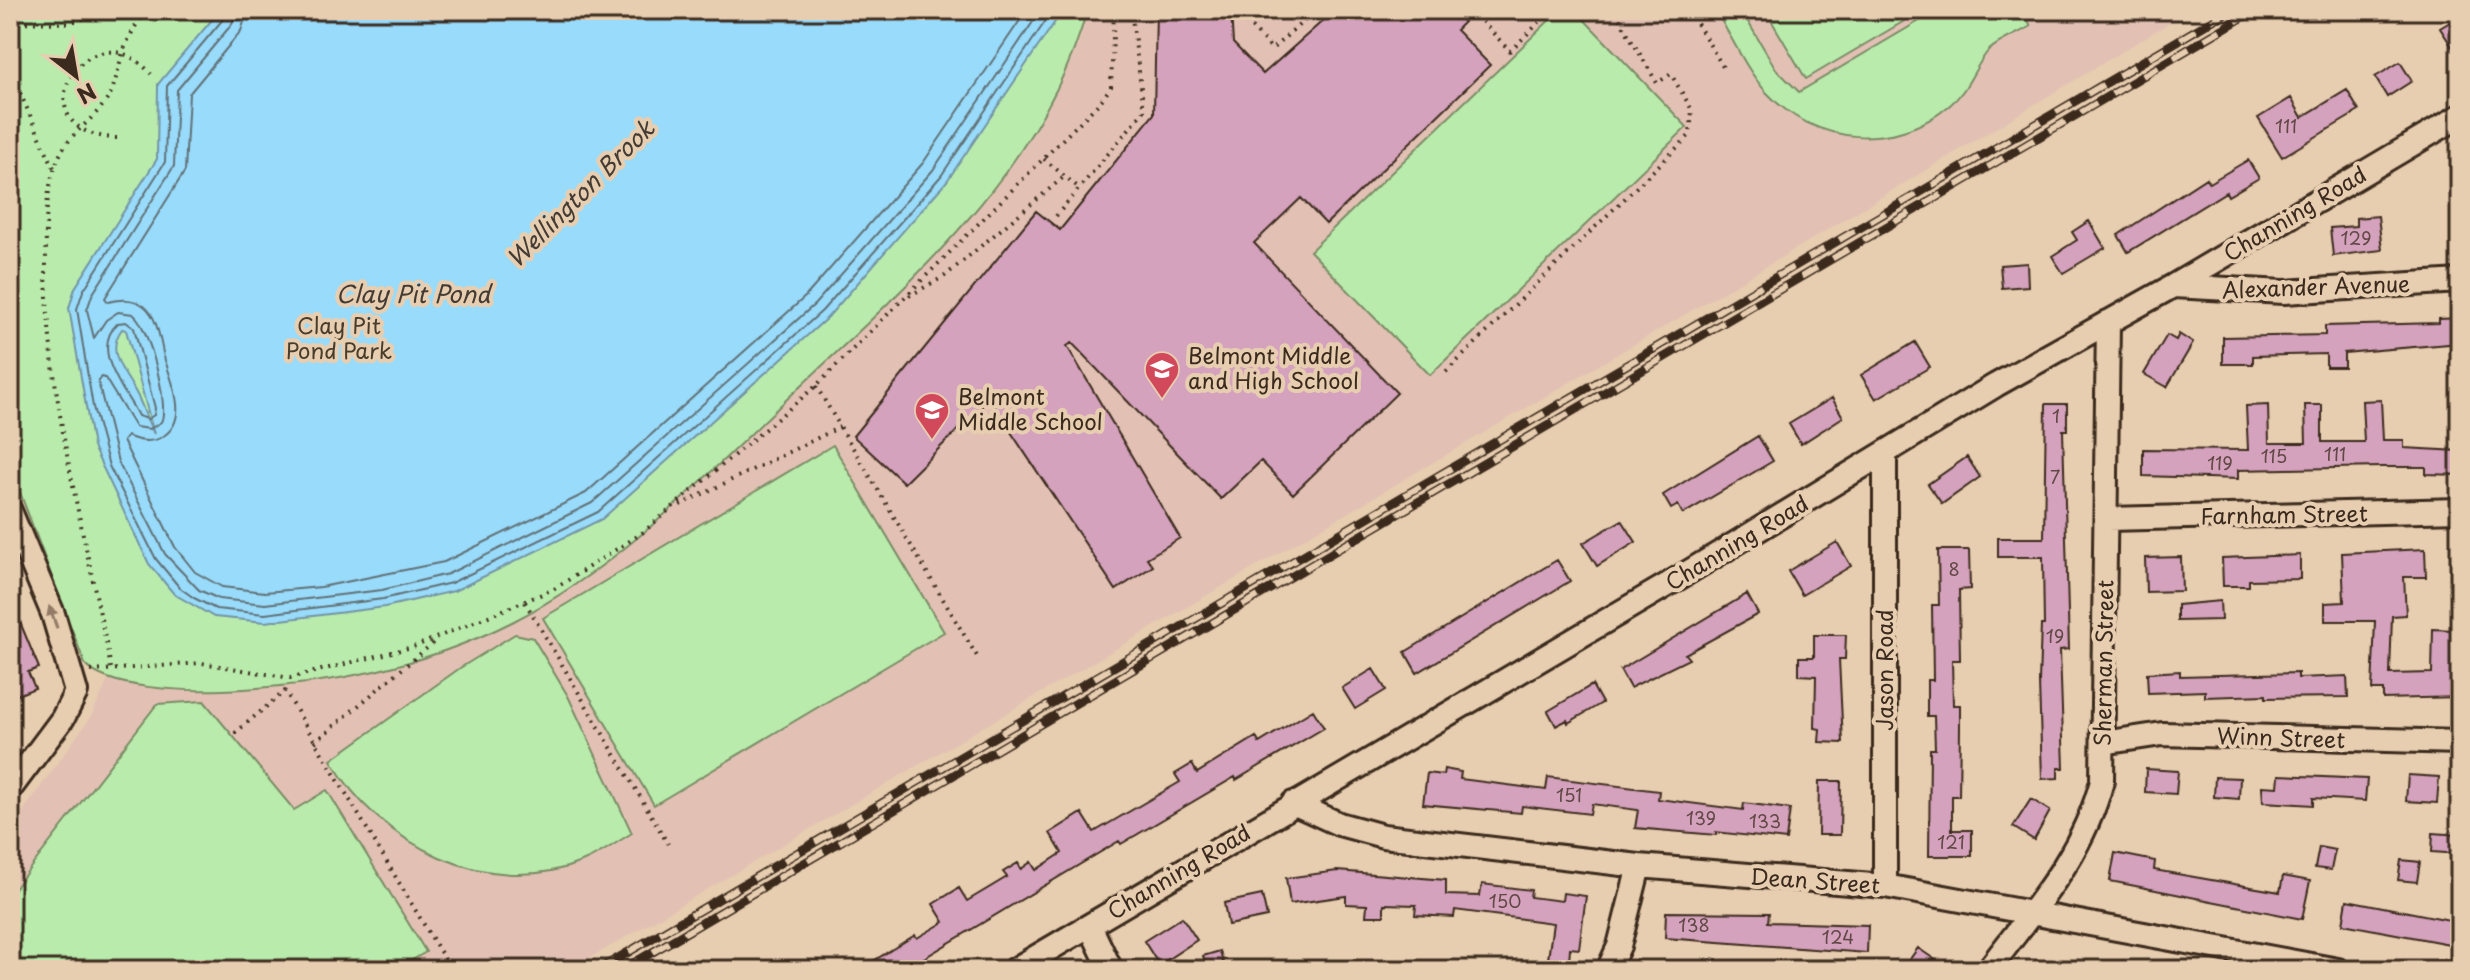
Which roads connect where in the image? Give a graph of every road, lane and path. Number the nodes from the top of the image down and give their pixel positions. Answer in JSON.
{"nodes":[{"id":1,"x":114,"y":10,"type":"edge"},
{"id":2,"x":145,"y":10,"type":"edge"},
{"id":3,"x":1114,"y":10,"type":"edge"},
{"id":4,"x":1131,"y":10,"type":"edge"},
{"id":5,"x":1235,"y":10,"type":"edge"},
{"id":6,"x":1316,"y":10,"type":"edge"},
{"id":7,"x":1471,"y":10,"type":"edge"},
{"id":8,"x":1552,"y":10,"type":"edge"},
{"id":9,"x":1614,"y":10,"type":"edge"},
{"id":10,"x":1689,"y":10,"type":"edge"},
{"id":11,"x":10,"y":22,"type":"edge"},
{"id":12,"x":124,"y":49,"type":"junction"},
{"id":13,"x":1723,"y":67,"type":"dead end"},
{"id":14,"x":10,"y":71,"type":"edge"},
{"id":15,"x":151,"y":74,"type":"dead end"},
{"id":16,"x":2460,"y":116,"type":"edge"},
{"id":17,"x":79,"y":127,"type":"junction"},
{"id":18,"x":117,"y":138,"type":"dead end"},
{"id":19,"x":1044,"y":159,"type":"junction"},
{"id":20,"x":54,"y":168,"type":"junction"},
{"id":21,"x":1065,"y":176,"type":"junction"},
{"id":22,"x":1079,"y":189,"type":"junction"},
{"id":23,"x":1056,"y":216,"type":"dead end"},
{"id":24,"x":2460,"y":281,"type":"edge"},
{"id":25,"x":2173,"y":286,"type":"junction"},
{"id":26,"x":904,"y":299,"type":"junction"},
{"id":27,"x":2108,"y":322,"type":"junction"},
{"id":28,"x":1446,"y":372,"type":"dead end"},
{"id":29,"x":816,"y":386,"type":"junction"},
{"id":30,"x":840,"y":427,"type":"junction"},
{"id":31,"x":1885,"y":454,"type":"junction"},
{"id":32,"x":673,"y":508,"type":"junction"},
{"id":33,"x":2460,"y":510,"type":"edge"},
{"id":34,"x":10,"y":511,"type":"edge"},
{"id":35,"x":2108,"y":519,"type":"junction"},
{"id":36,"x":525,"y":602,"type":"junction"},
{"id":37,"x":438,"y":639,"type":"junction"},
{"id":38,"x":978,"y":658,"type":"dead end"},
{"id":39,"x":85,"y":662,"type":"dead end"},
{"id":40,"x":111,"y":668,"type":"junction"},
{"id":41,"x":290,"y":678,"type":"junction"},
{"id":42,"x":285,"y":691,"type":"junction"},
{"id":43,"x":235,"y":733,"type":"dead end"},
{"id":44,"x":315,"y":742,"type":"junction"},
{"id":45,"x":2460,"y":742,"type":"edge"},
{"id":46,"x":2103,"y":743,"type":"junction"},
{"id":47,"x":10,"y":789,"type":"edge"},
{"id":48,"x":1293,"y":803,"type":"junction"},
{"id":49,"x":668,"y":844,"type":"dead end"},
{"id":50,"x":1639,"y":866,"type":"junction"},
{"id":51,"x":1885,"y":886,"type":"junction"},
{"id":52,"x":2031,"y":912,"type":"junction"},
{"id":53,"x":1090,"y":926,"type":"junction"},
{"id":54,"x":451,"y":970,"type":"edge"},
{"id":55,"x":1014,"y":970,"type":"edge"},
{"id":56,"x":1111,"y":970,"type":"edge"},
{"id":57,"x":1608,"y":970,"type":"edge"},
{"id":58,"x":1988,"y":970,"type":"edge"},
{"id":59,"x":2338,"y":970,"type":"edge"}],
"edges":[{"from":1,"to":11,"type":"path"},
{"from":2,"to":12,"type":"path"},
{"from":3,"to":19,"type":"path"},
{"from":4,"to":22,"type":"path"},
{"from":5,"to":6,"type":"path"},
{"from":7,"to":8,"type":"path"},
{"from":9,"to":28,"type":"path"},
{"from":10,"to":13,"type":"path"},
{"from":12,"to":15,"type":"path"},
{"from":12,"to":17,"type":"path"},
{"from":12,"to":17,"type":"path"},
{"from":14,"to":20,"type":"path"},
{"from":16,"to":25,"type":"street","name":"Channing Road"},
{"from":17,"to":18,"type":"path"},
{"from":17,"to":20,"type":"path"},
{"from":19,"to":21,"type":"path"},
{"from":19,"to":26,"type":"path"},
{"from":20,"to":40,"type":"path"},
{"from":21,"to":22,"type":"path"},
{"from":21,"to":26,"type":"path"},
{"from":22,"to":23,"type":"path"},
{"from":24,"to":25,"type":"street","name":"Alexander Avenue"},
{"from":25,"to":27,"type":"street","name":"Channing Road"},
{"from":26,"to":29,"type":"path"},
{"from":27,"to":31,"type":"street","name":"Channing Road"},
{"from":27,"to":35,"type":"street","name":"Sherman Street"},
{"from":29,"to":30,"type":"path"},
{"from":29,"to":32,"type":"path"},
{"from":30,"to":32,"type":"path"},
{"from":30,"to":38,"type":"path"},
{"from":31,"to":48,"type":"street","name":"Channing Road"},
{"from":31,"to":51,"type":"street","name":"Jason Road"},
{"from":32,"to":36,"type":"path"},
{"from":33,"to":35,"type":"street","name":"Farnham Street"},
{"from":47,"to":34,"type":"street","one_way":true},
{"from":35,"to":46,"type":"street","name":"Sherman Street"},
{"from":36,"to":37,"type":"path"},
{"from":36,"to":49,"type":"path"},
{"from":37,"to":41,"type":"path"},
{"from":37,"to":44,"type":"path"},
{"from":39,"to":40,"type":"path"},
{"from":40,"to":41,"type":"path"},
{"from":41,"to":42,"type":"path"},
{"from":42,"to":43,"type":"path"},
{"from":42,"to":44,"type":"path"},
{"from":44,"to":54,"type":"path"},
{"from":45,"to":46,"type":"street","name":"Winn Street"},
{"from":46,"to":52,"type":"street","name":"Sherman Street"},
{"from":48,"to":50,"type":"street","name":"Dean Street"},
{"from":48,"to":53,"type":"street","name":"Channing Road"},
{"from":50,"to":51,"type":"street","name":"Dean Street"},
{"from":50,"to":57,"type":"street"},
{"from":51,"to":52,"type":"street","name":"Dean Street"},
{"from":52,"to":58,"type":"street","name":"Sherman Street"},
{"from":52,"to":59,"type":"street","name":"Dean Street"},
{"from":53,"to":55,"type":"street","name":"Channing Road"},
{"from":53,"to":56,"type":"street"}]}
